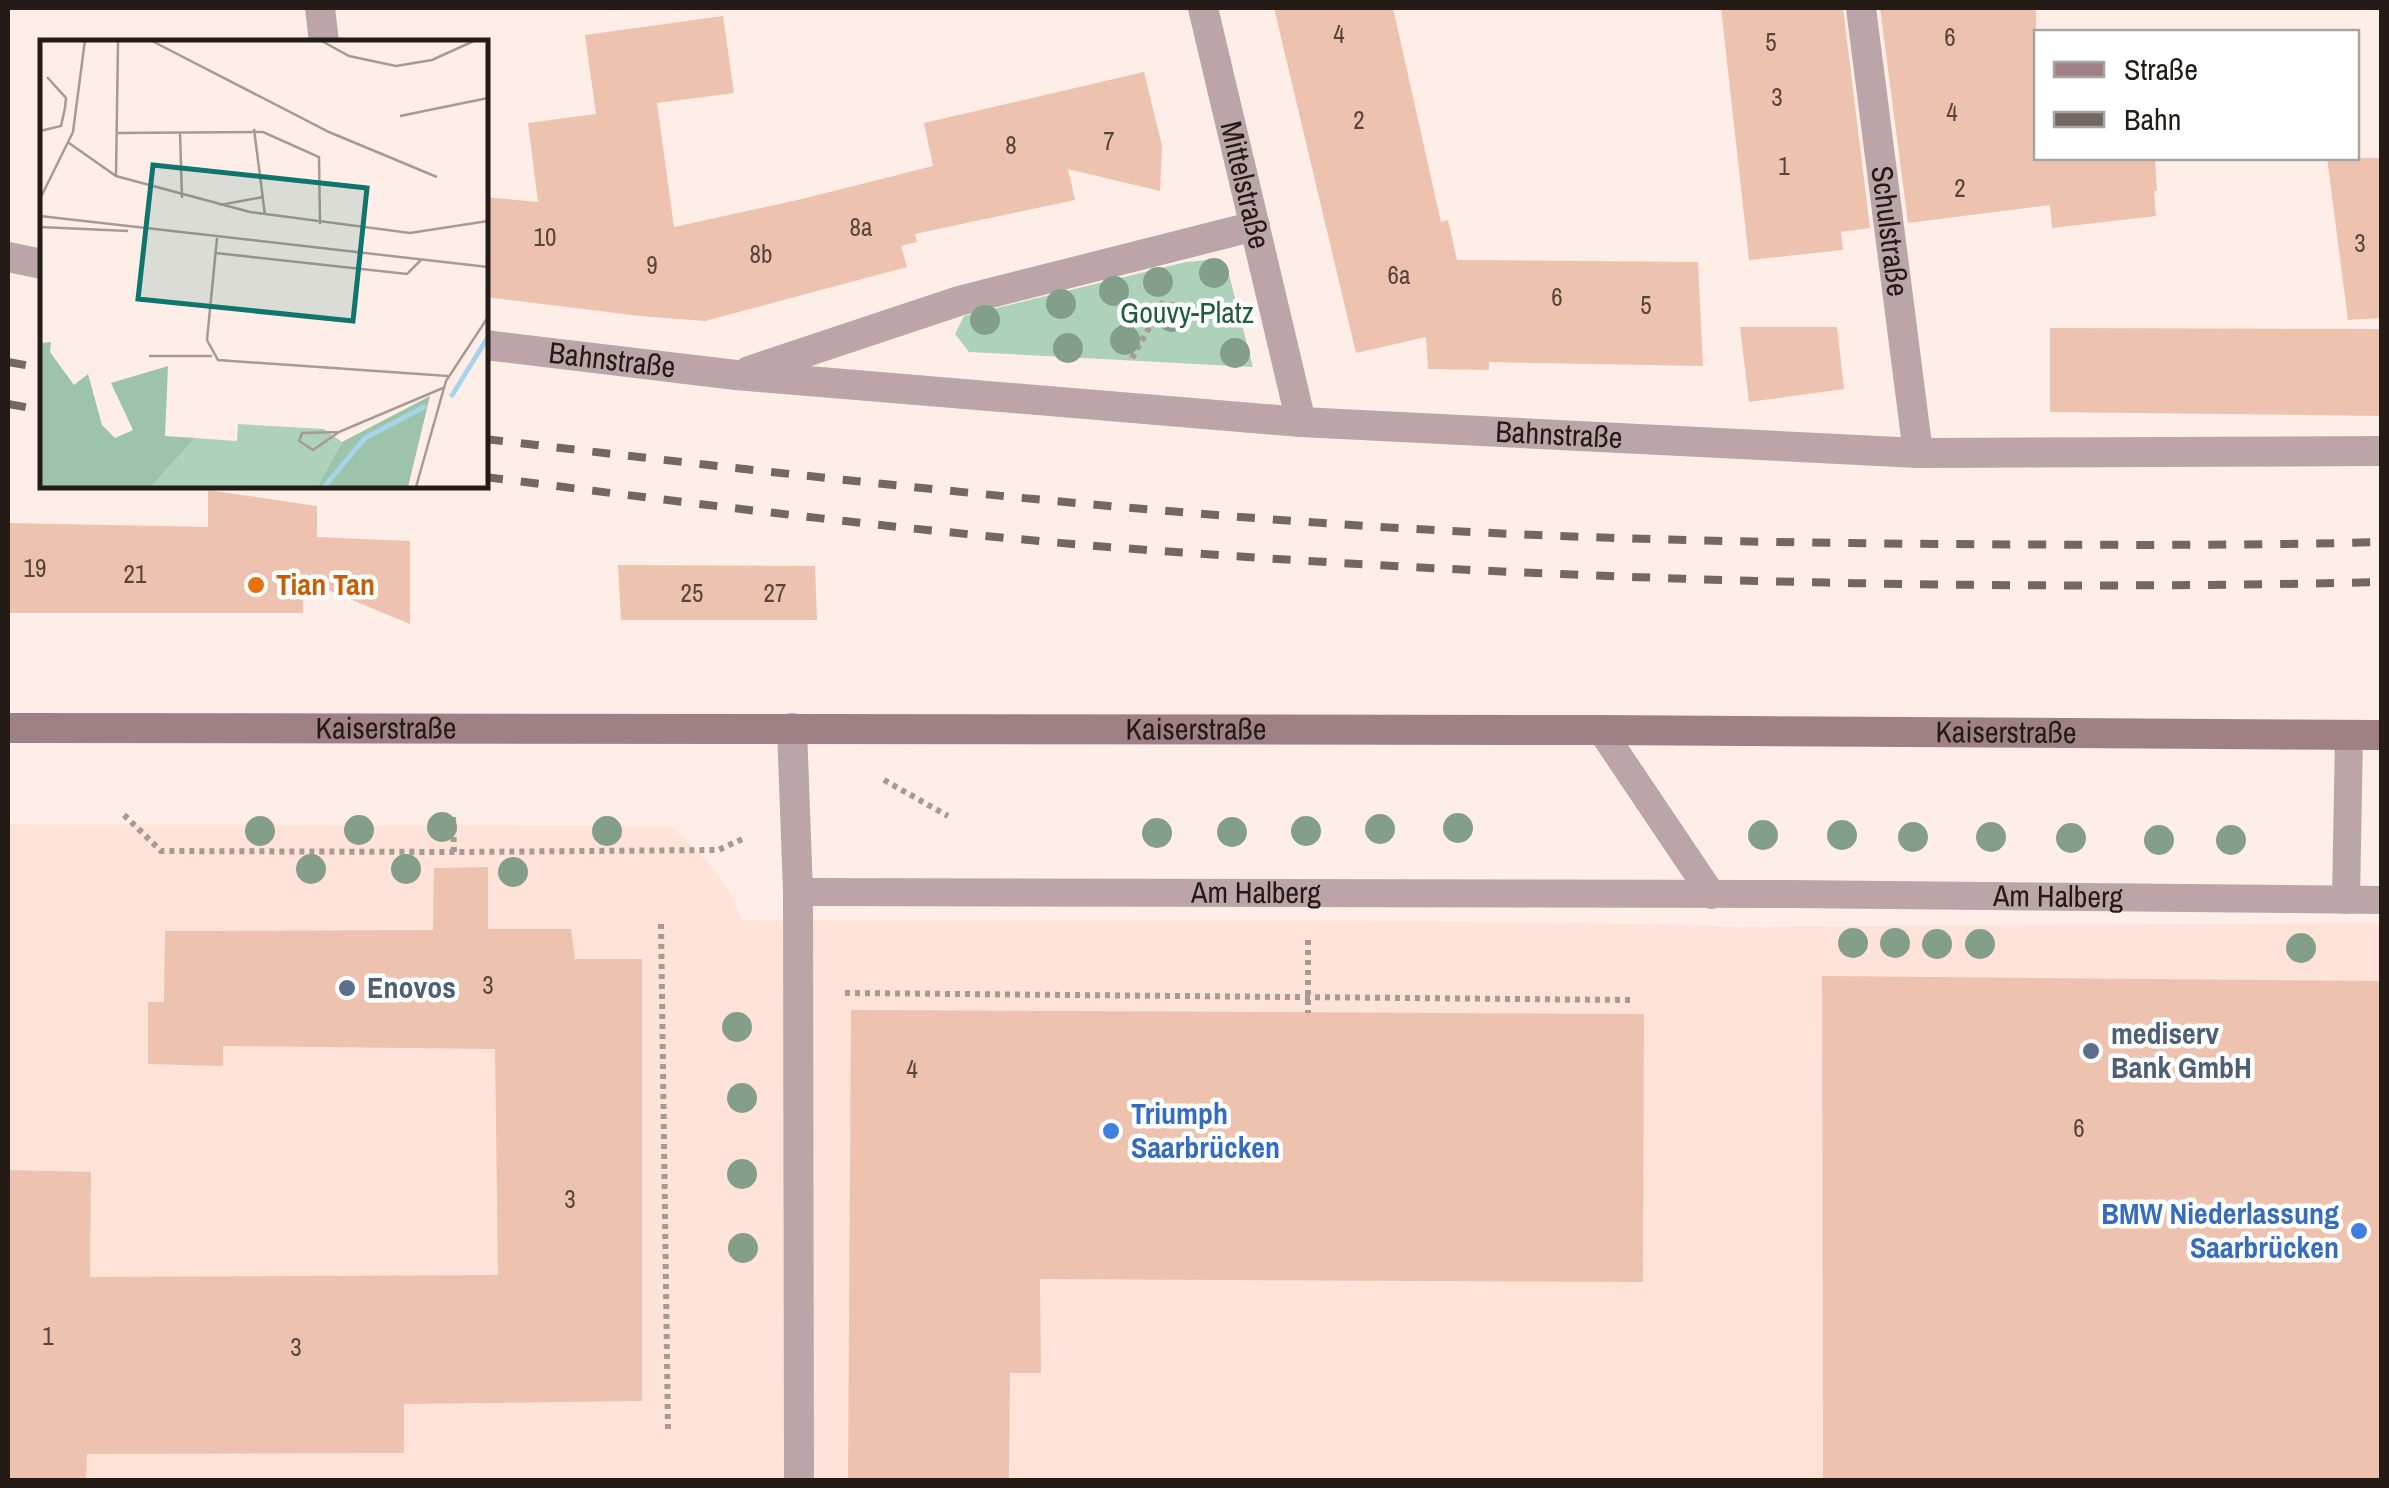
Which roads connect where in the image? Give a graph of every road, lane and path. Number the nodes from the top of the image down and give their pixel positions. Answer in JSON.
{"nodes":[{"id":1,"x":320,"y":8,"type":"edge"},
{"id":2,"x":1203,"y":8,"type":"edge"},
{"id":3,"x":1860,"y":8,"type":"edge"},
{"id":4,"x":324,"y":40,"type":"edge"},
{"id":5,"x":1255,"y":226,"type":"junction"},
{"id":6,"x":8,"y":256,"type":"edge"},
{"id":7,"x":40,"y":264,"type":"edge"},
{"id":8,"x":1168,"y":295,"type":"dead end"},
{"id":9,"x":488,"y":345,"type":"edge"},
{"id":10,"x":1131,"y":360,"type":"dead end"},
{"id":11,"x":736,"y":375,"type":"junction"},
{"id":12,"x":1301,"y":422,"type":"junction"},
{"id":13,"x":1918,"y":452,"type":"junction"},
{"id":14,"x":2382,"y":452,"type":"edge"},
{"id":15,"x":8,"y":728,"type":"edge"},
{"id":16,"x":792,"y":728,"type":"junction"},
{"id":17,"x":1600,"y":730,"type":"junction"},
{"id":18,"x":2349,"y":735,"type":"junction"},
{"id":19,"x":2382,"y":736,"type":"edge"},
{"id":20,"x":124,"y":815,"type":"dead end"},
{"id":21,"x":453,"y":817,"type":"dead end"},
{"id":22,"x":718,"y":850,"type":"dead end"},
{"id":23,"x":454,"y":852,"type":"junction"},
{"id":24,"x":798,"y":892,"type":"junction"},
{"id":25,"x":1712,"y":896,"type":"junction"},
{"id":26,"x":2346,"y":900,"type":"junction"},
{"id":27,"x":2382,"y":900,"type":"edge"},
{"id":28,"x":661,"y":924,"type":"dead end"},
{"id":29,"x":1308,"y":939,"type":"dead end"},
{"id":30,"x":798,"y":992,"type":"junction"},
{"id":31,"x":1308,"y":998,"type":"junction"},
{"id":32,"x":1630,"y":1000,"type":"dead end"},
{"id":33,"x":1308,"y":1013,"type":"dead end"},
{"id":34,"x":668,"y":1433,"type":"dead end"},
{"id":35,"x":799,"y":1480,"type":"edge"}],
"edges":[{"from":1,"to":4,"type":"street"},
{"from":2,"to":5,"type":"street","name":"Mittelstraße"},
{"from":3,"to":13,"type":"street","name":"Schulstraße"},
{"from":5,"to":11,"type":"street","name":"Bahnstraße"},
{"from":5,"to":12,"type":"street","name":"Mittelstraße"},
{"from":6,"to":7,"type":"street"},
{"from":8,"to":10,"type":"path"},
{"from":9,"to":11,"type":"street","name":"Bahnstraße"},
{"from":11,"to":12,"type":"street","name":"Bahnstraße"},
{"from":12,"to":13,"type":"street","name":"Bahnstraße"},
{"from":13,"to":14,"type":"street","name":"Bahnstraße"},
{"from":15,"to":16,"type":"main road","name":"Kaiserstraße"},
{"from":16,"to":17,"type":"main road","name":"Kaiserstraße"},
{"from":16,"to":24,"type":"street"},
{"from":17,"to":18,"type":"main road","name":"Kaiserstraße"},
{"from":17,"to":25,"type":"lane"},
{"from":18,"to":19,"type":"main road","name":"Kaiserstraße"},
{"from":18,"to":26,"type":"lane"},
{"from":20,"to":23,"type":"path"},
{"from":21,"to":23,"type":"path"},
{"from":22,"to":23,"type":"path"},
{"from":24,"to":25,"type":"lane","name":"Am Halberg"},
{"from":24,"to":30,"type":"street"},
{"from":25,"to":26,"type":"lane","name":"Am Halberg"},
{"from":26,"to":27,"type":"lane","name":"Am Halberg"},
{"from":28,"to":34,"type":"path"},
{"from":29,"to":31,"type":"path"},
{"from":30,"to":31,"type":"path"},
{"from":30,"to":35,"type":"street"},
{"from":31,"to":32,"type":"path"},
{"from":31,"to":33,"type":"path"}]}
